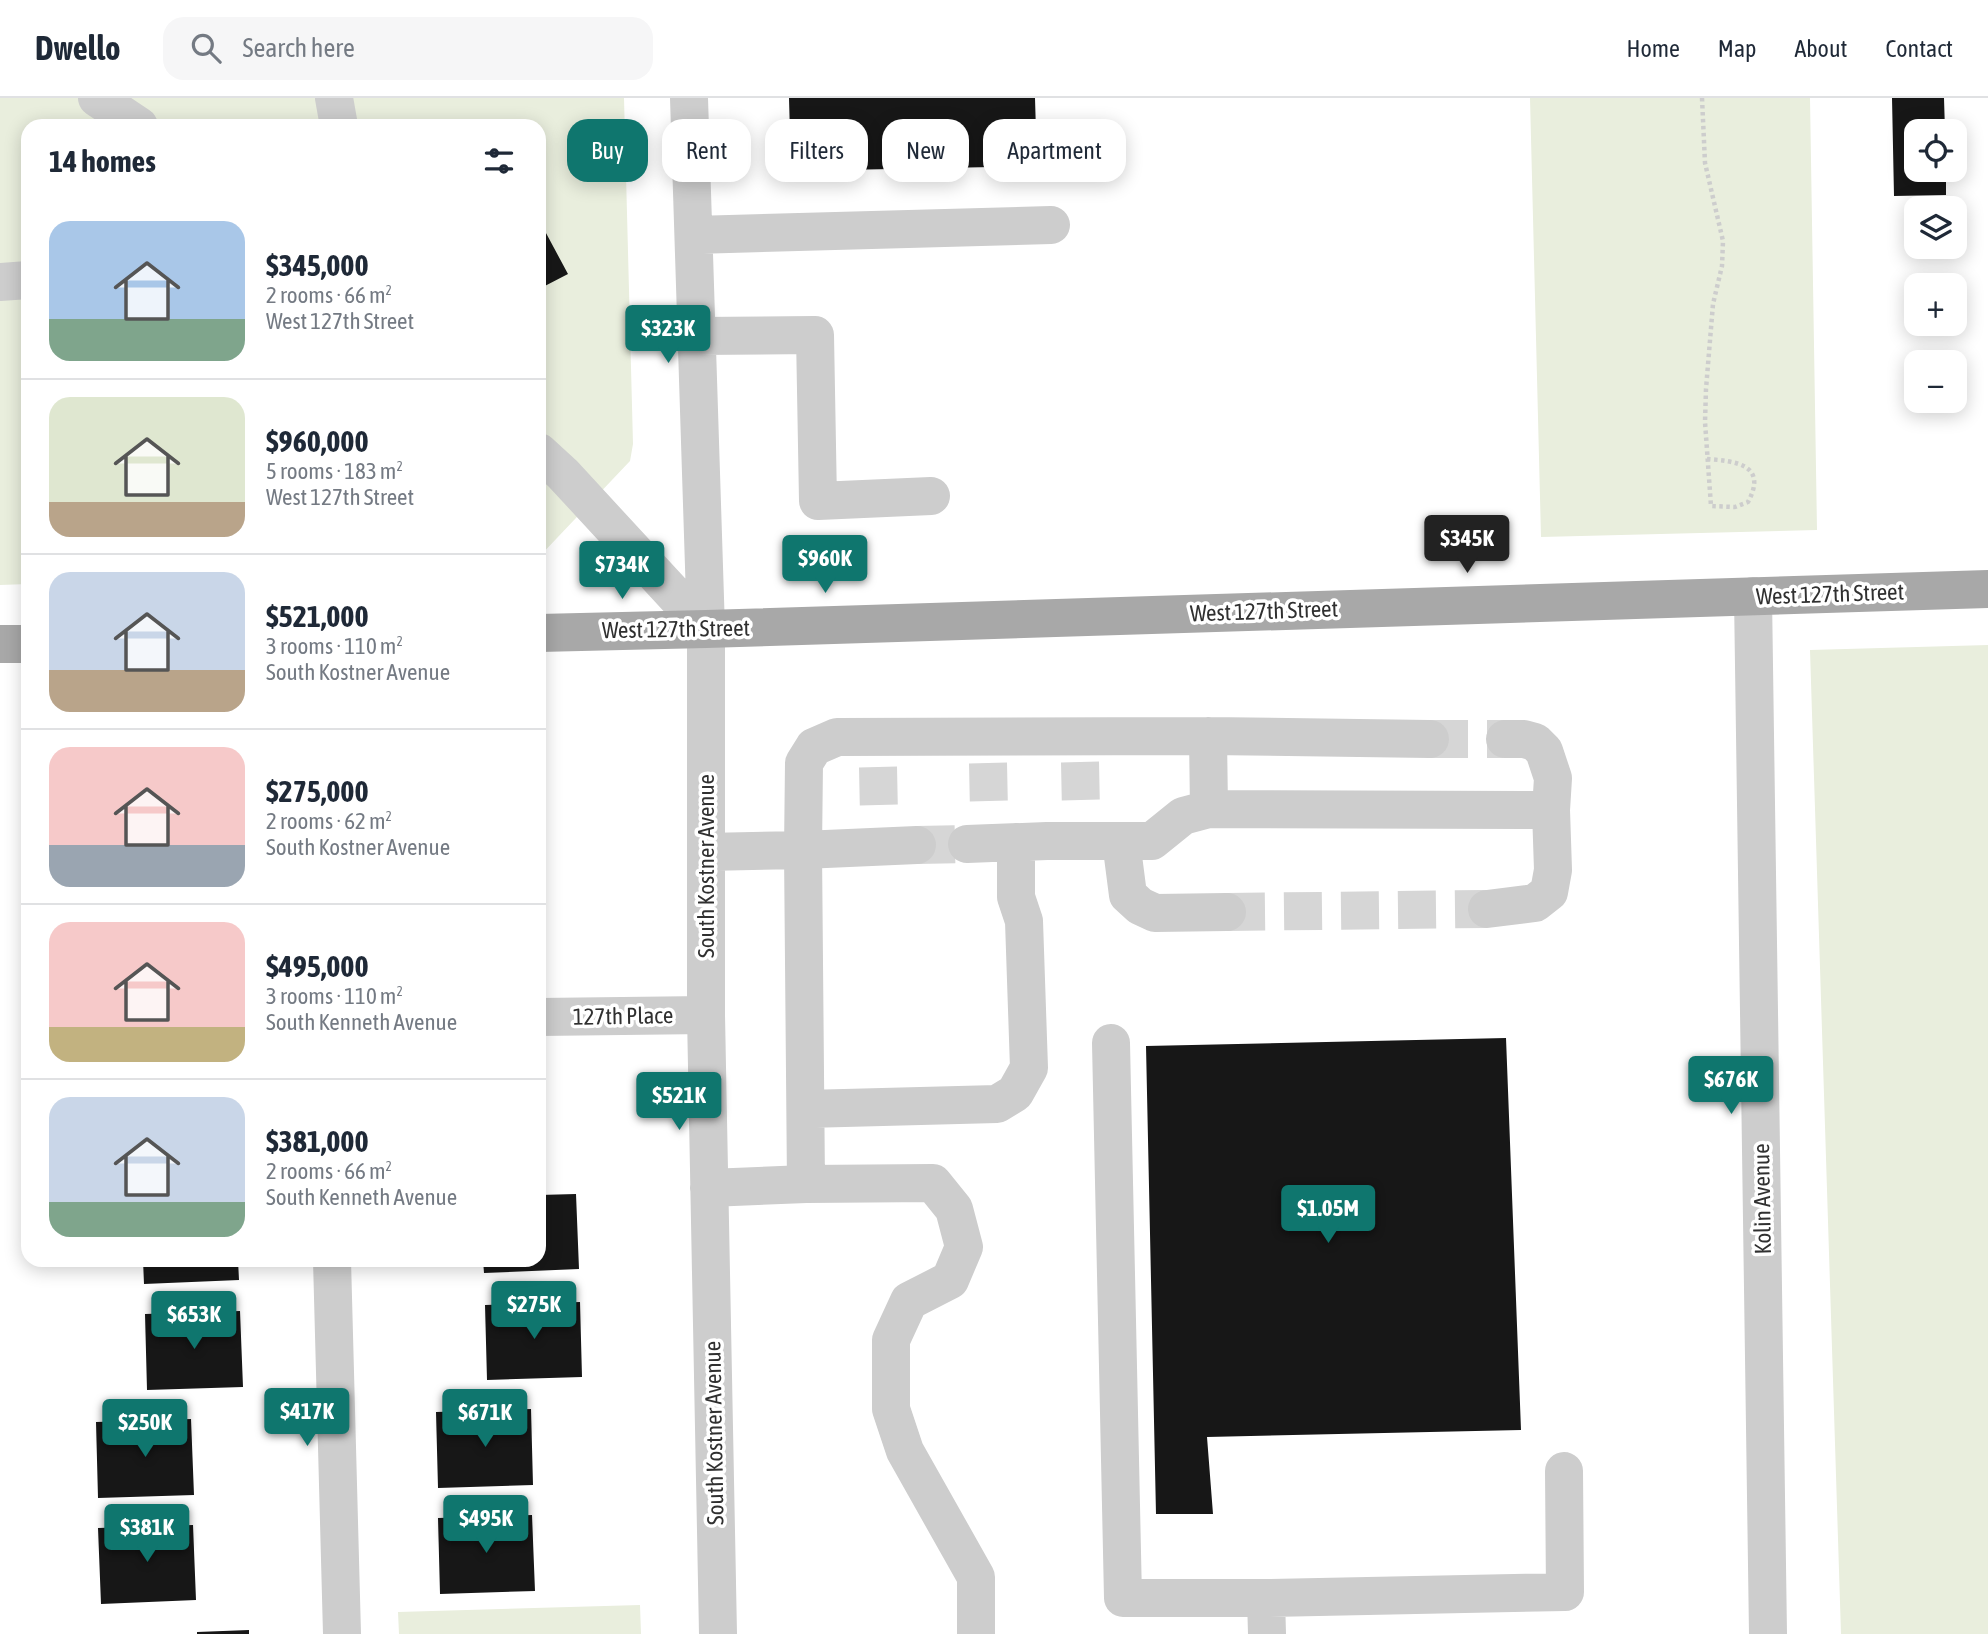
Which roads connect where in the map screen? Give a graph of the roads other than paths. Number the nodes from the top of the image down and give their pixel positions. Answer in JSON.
{"nodes":[{"id":1,"x":97,"y":98,"type":"edge"},
{"id":2,"x":334,"y":98,"type":"edge"},
{"id":3,"x":689,"y":98,"type":"edge"},
{"id":4,"x":128,"y":119,"type":"edge"},
{"id":5,"x":338,"y":119,"type":"edge"},
{"id":6,"x":1051,"y":225,"type":"dead end"},
{"id":7,"x":694,"y":235,"type":"junction"},
{"id":8,"x":21,"y":280,"type":"edge"},
{"id":9,"x":0,"y":282,"type":"edge"},
{"id":10,"x":696,"y":336,"type":"junction"},
{"id":11,"x":546,"y":458,"type":"edge"},
{"id":12,"x":931,"y":496,"type":"dead end"},
{"id":13,"x":1988,"y":589,"type":"edge"},
{"id":14,"x":1753,"y":596,"type":"junction"},
{"id":15,"x":706,"y":629,"type":"junction"},
{"id":16,"x":546,"y":633,"type":"edge"},
{"id":17,"x":21,"y":643,"type":"edge"},
{"id":18,"x":0,"y":644,"type":"edge"},
{"id":19,"x":1208,"y":736,"type":"junction"},
{"id":20,"x":1430,"y":739,"type":"tunnel mouth"},
{"id":21,"x":1505,"y":739,"type":"tunnel mouth"},
{"id":22,"x":1209,"y":809,"type":"junction"},
{"id":23,"x":1551,"y":810,"type":"junction"},
{"id":24,"x":1121,"y":841,"type":"junction"},
{"id":25,"x":917,"y":845,"type":"tunnel mouth"},
{"id":26,"x":803,"y":850,"type":"junction"},
{"id":27,"x":706,"y":852,"type":"junction"},
{"id":28,"x":1487,"y":909,"type":"tunnel mouth"},
{"id":29,"x":1227,"y":912,"type":"tunnel mouth"},
{"id":30,"x":706,"y":1015,"type":"junction"},
{"id":31,"x":546,"y":1017,"type":"edge"},
{"id":32,"x":1111,"y":1043,"type":"dead end"},
{"id":33,"x":806,"y":1109,"type":"junction"},
{"id":34,"x":806,"y":1184,"type":"junction"},
{"id":35,"x":709,"y":1188,"type":"junction"},
{"id":36,"x":332,"y":1267,"type":"edge"},
{"id":37,"x":1564,"y":1471,"type":"dead end"},
{"id":38,"x":1266,"y":1616,"type":"edge"},
{"id":39,"x":342,"y":1634,"type":"edge"},
{"id":40,"x":718,"y":1634,"type":"edge"},
{"id":41,"x":976,"y":1634,"type":"edge"},
{"id":42,"x":1768,"y":1634,"type":"edge"}],
"edges":[{"from":1,"to":4,"type":"street"},
{"from":2,"to":5,"type":"street"},
{"from":3,"to":7,"type":"street","name":"South Kostner Avenue"},
{"from":6,"to":7,"type":"street"},
{"from":7,"to":10,"type":"street","name":"South Kostner Avenue"},
{"from":8,"to":9,"type":"street"},
{"from":10,"to":12,"type":"street"},
{"from":10,"to":15,"type":"street","name":"South Kostner Avenue"},
{"from":11,"to":15,"type":"street"},
{"from":13,"to":14,"type":"main road","name":"West 127th Street"},
{"from":14,"to":15,"type":"main road","name":"West 127th Street"},
{"from":14,"to":42,"type":"street","name":"Kolin Avenue"},
{"from":15,"to":16,"type":"main road","name":"West 127th Street"},
{"from":15,"to":27,"type":"street","name":"South Kostner Avenue"},
{"from":17,"to":18,"type":"main road"},
{"from":19,"to":20,"type":"street"},
{"from":19,"to":22,"type":"street"},
{"from":19,"to":26,"type":"street"},
{"from":21,"to":23,"type":"street"},
{"from":22,"to":23,"type":"street"},
{"from":22,"to":24,"type":"street"},
{"from":23,"to":28,"type":"street"},
{"from":24,"to":29,"type":"street"},
{"from":24,"to":33,"type":"street"},
{"from":25,"to":26,"type":"street"},
{"from":26,"to":27,"type":"street"},
{"from":26,"to":33,"type":"street"},
{"from":27,"to":30,"type":"street","name":"South Kostner Avenue"},
{"from":30,"to":31,"type":"street","name":"127th Place"},
{"from":30,"to":35,"type":"street","name":"South Kostner Avenue"},
{"from":32,"to":38,"type":"street"},
{"from":33,"to":34,"type":"street"},
{"from":34,"to":35,"type":"street"},
{"from":34,"to":41,"type":"street"},
{"from":35,"to":40,"type":"street","name":"South Kostner Avenue"},
{"from":36,"to":39,"type":"street"},
{"from":37,"to":38,"type":"street"}]}
